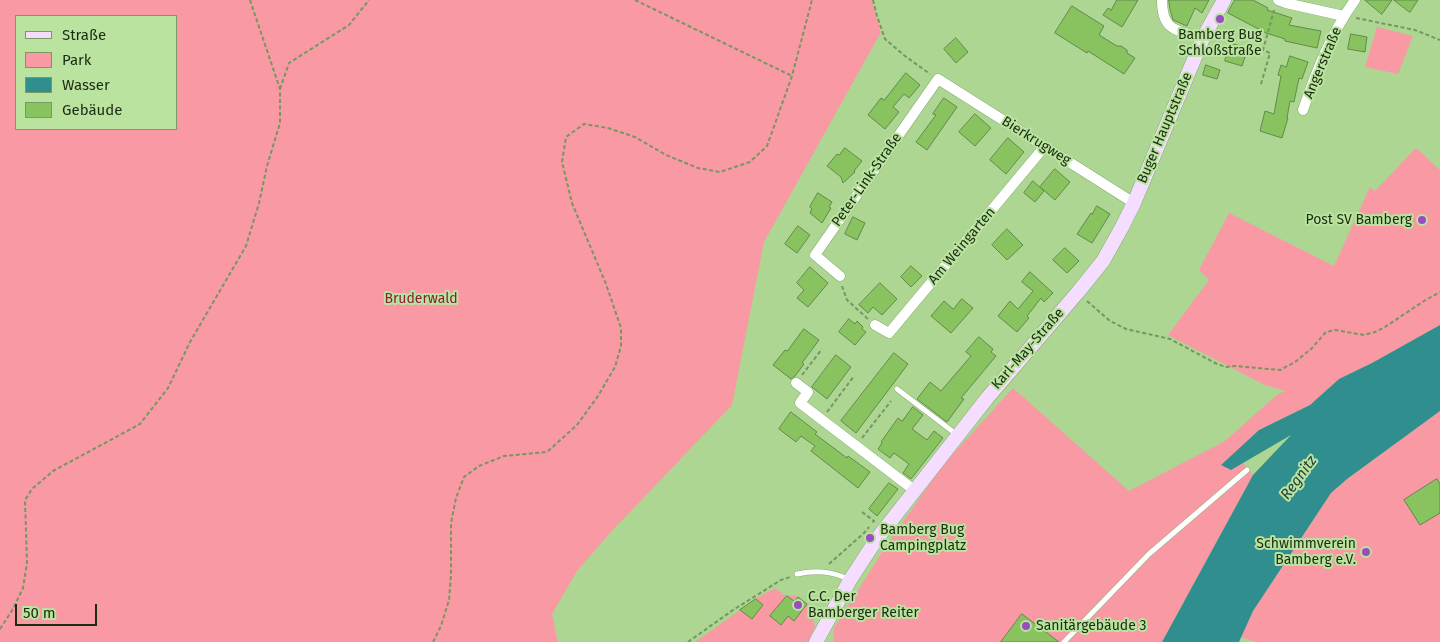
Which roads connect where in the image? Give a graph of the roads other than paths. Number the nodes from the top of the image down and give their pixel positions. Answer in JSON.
{"nodes":[{"id":1,"x":1162,"y":0,"type":"edge"},
{"id":2,"x":1224,"y":0,"type":"edge"},
{"id":3,"x":1355,"y":0,"type":"edge"},
{"id":4,"x":1276,"y":4,"type":"edge"},
{"id":5,"x":1344,"y":16,"type":"junction"},
{"id":6,"x":1204,"y":38,"type":"junction"},
{"id":7,"x":938,"y":79,"type":"joint"},
{"id":8,"x":1304,"y":110,"type":"dead end"},
{"id":9,"x":1045,"y":146,"type":"junction"},
{"id":10,"x":1134,"y":203,"type":"junction"},
{"id":11,"x":840,"y":276,"type":"road end"},
{"id":12,"x":875,"y":325,"type":"road end"},
{"id":13,"x":796,"y":383,"type":"road end"},
{"id":14,"x":897,"y":389,"type":"dead end"},
{"id":15,"x":957,"y":435,"type":"junction"},
{"id":16,"x":1247,"y":470,"type":"dead end"},
{"id":17,"x":914,"y":490,"type":"junction"},
{"id":18,"x":797,"y":574,"type":"road end"},
{"id":19,"x":850,"y":580,"type":"junction"},
{"id":20,"x":820,"y":639,"type":"edge"},
{"id":21,"x":1064,"y":642,"type":"edge"}],
"edges":[{"from":1,"to":6,"type":"street"},
{"from":2,"to":6,"type":"street","name":"Buger Hauptstraße"},
{"from":3,"to":5,"type":"street","name":"Angerstraße"},
{"from":4,"to":5,"type":"street","name":"Angerstraße"},
{"from":5,"to":8,"type":"street","name":"Angerstraße"},
{"from":6,"to":10,"type":"street","name":"Buger Hauptstraße"},
{"from":7,"to":9,"type":"street","name":"Bierkrugweg"},
{"from":7,"to":11,"type":"street","name":"Peter-Link-Straße"},
{"from":9,"to":10,"type":"street","name":"Bierkrugweg"},
{"from":9,"to":12,"type":"street","name":"Am Weingarten"},
{"from":10,"to":15,"type":"street","name":"Karl-May-Straße"},
{"from":13,"to":17,"type":"street"},
{"from":14,"to":15,"type":"lane"},
{"from":15,"to":17,"type":"street","name":"Karl-May-Straße"},
{"from":16,"to":21,"type":"lane"},
{"from":17,"to":19,"type":"street","name":"Karl-May-Straße"},
{"from":18,"to":19,"type":"lane"},
{"from":19,"to":20,"type":"street","name":"Karl-May-Straße"}]}
